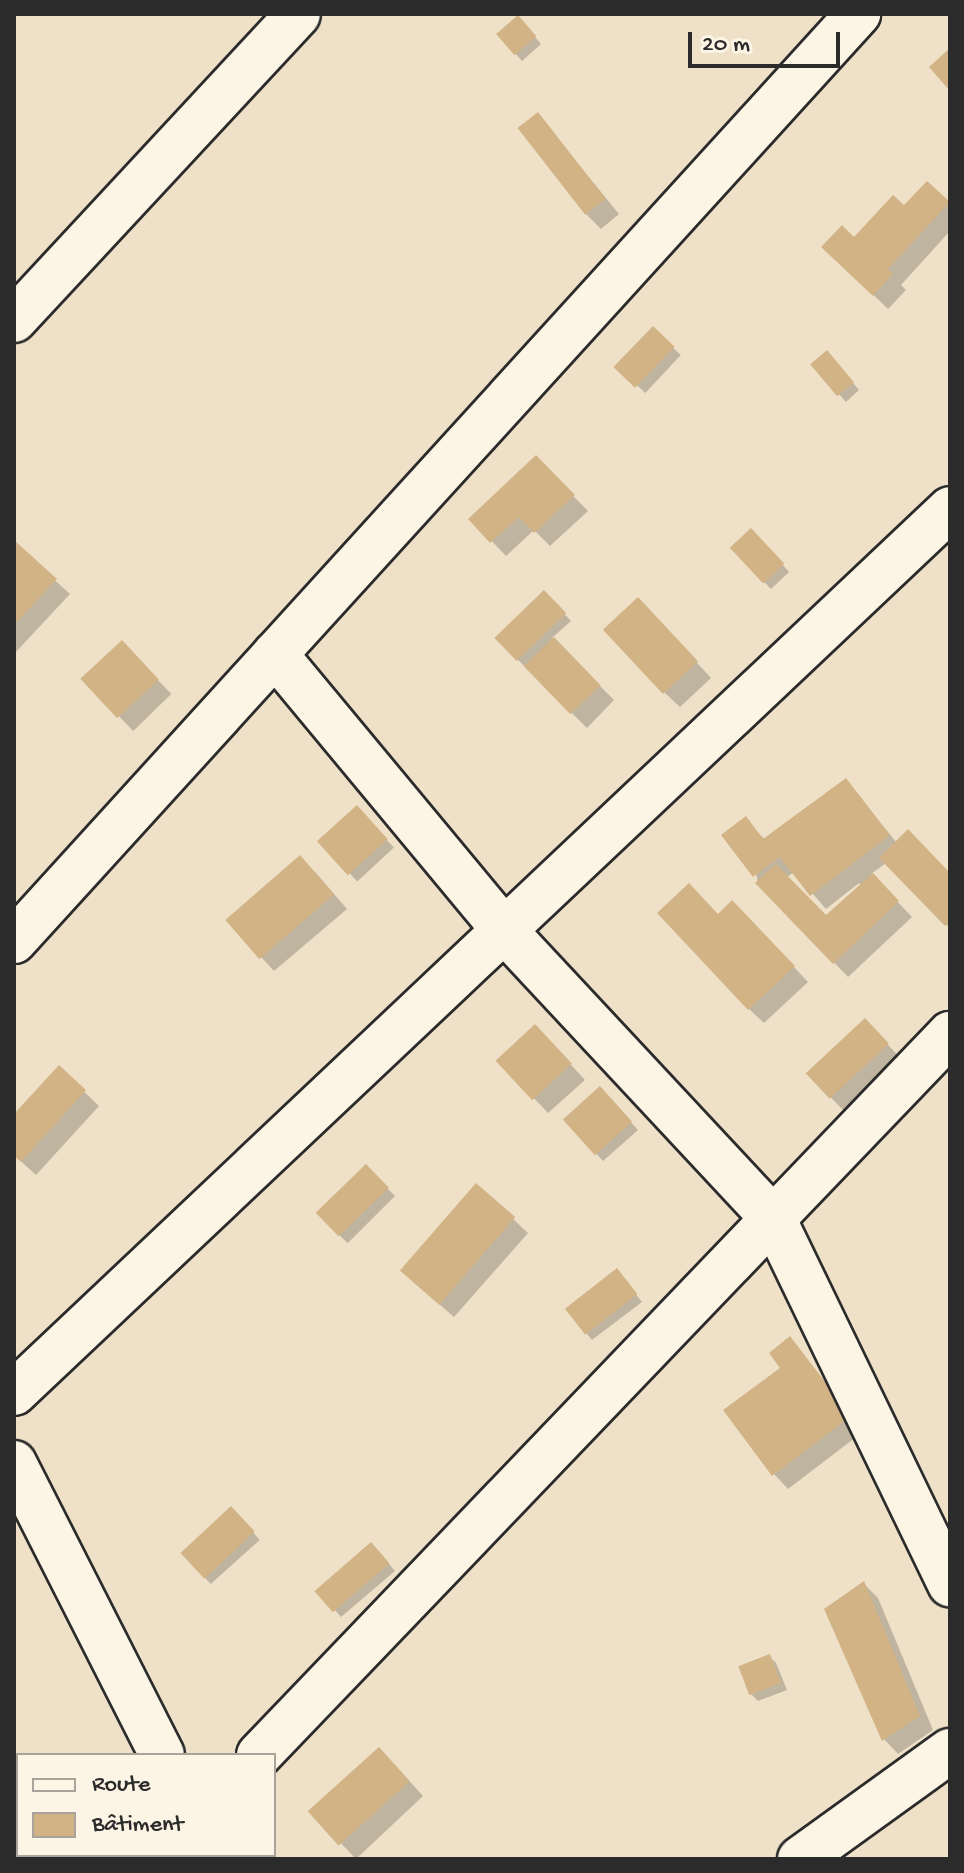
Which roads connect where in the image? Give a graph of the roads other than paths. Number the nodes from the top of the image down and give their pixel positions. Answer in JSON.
{"nodes":[{"id":1,"x":298,"y":14,"type":"edge"},
{"id":2,"x":858,"y":14,"type":"edge"},
{"id":3,"x":14,"y":320,"type":"edge"},
{"id":4,"x":950,"y":509,"type":"edge"},
{"id":5,"x":275,"y":654,"type":"junction"},
{"id":6,"x":504,"y":930,"type":"junction"},
{"id":7,"x":14,"y":941,"type":"edge"},
{"id":8,"x":950,"y":1034,"type":"edge"},
{"id":9,"x":773,"y":1218,"type":"junction"},
{"id":10,"x":14,"y":1393,"type":"edge"},
{"id":11,"x":20,"y":1488,"type":"edge"},
{"id":12,"x":950,"y":1584,"type":"edge"},
{"id":13,"x":950,"y":1751,"type":"edge"},
{"id":14,"x":161,"y":1753,"type":"edge"},
{"id":15,"x":261,"y":1753,"type":"edge"},
{"id":16,"x":800,"y":1859,"type":"edge"}],
"edges":[{"from":1,"to":3,"type":"street"},
{"from":2,"to":5,"type":"street"},
{"from":4,"to":6,"type":"street"},
{"from":5,"to":6,"type":"street"},
{"from":5,"to":7,"type":"street"},
{"from":6,"to":9,"type":"street"},
{"from":6,"to":10,"type":"street"},
{"from":8,"to":9,"type":"street"},
{"from":9,"to":12,"type":"street"},
{"from":9,"to":15,"type":"street"},
{"from":11,"to":14,"type":"street"},
{"from":13,"to":16,"type":"street"}]}
